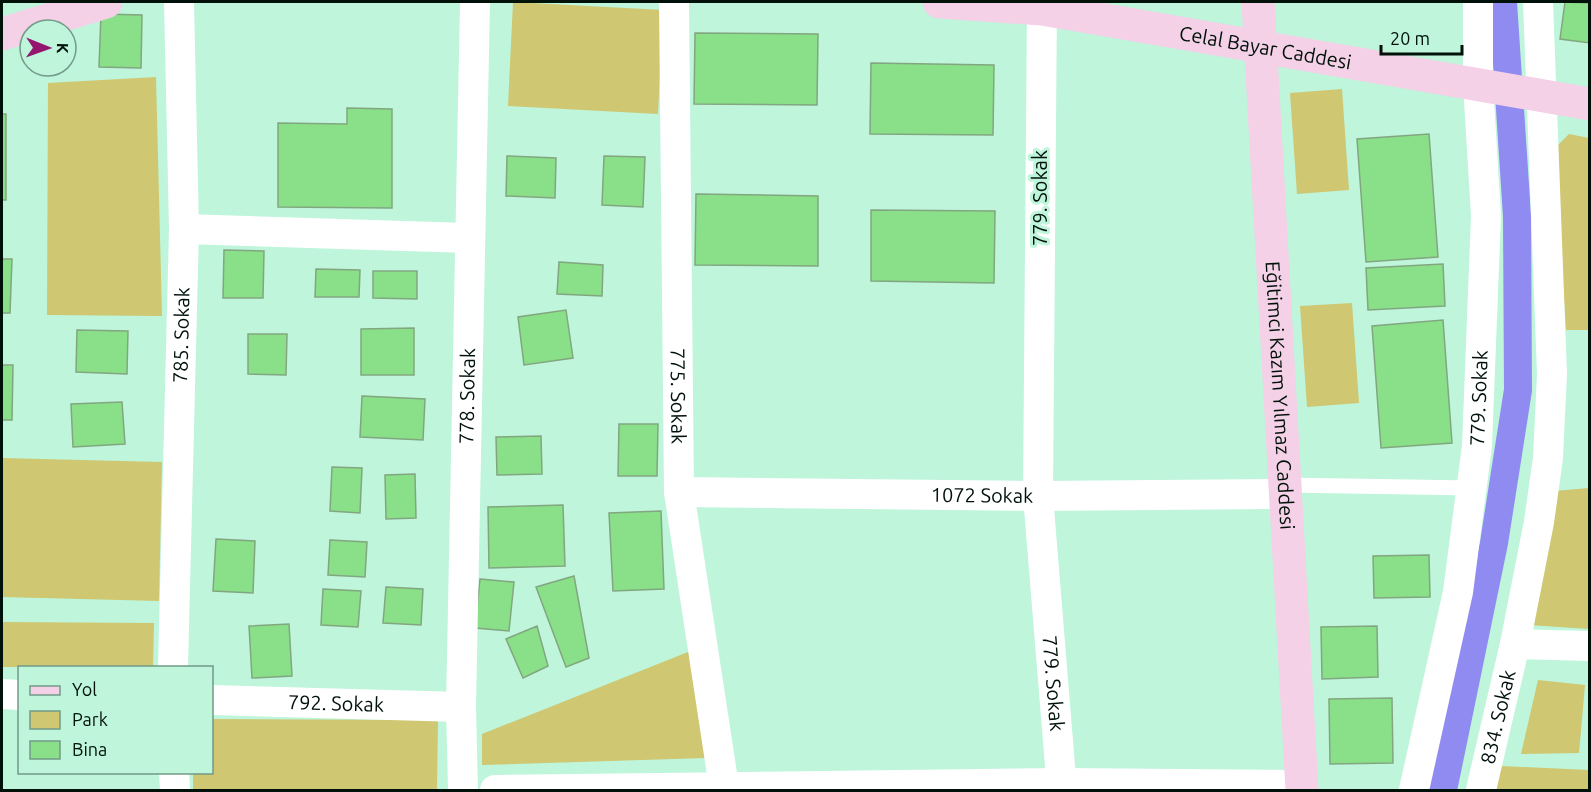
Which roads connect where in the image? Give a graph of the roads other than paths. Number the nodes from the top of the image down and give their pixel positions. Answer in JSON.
{"nodes":[{"id":1,"x":106,"y":2,"type":"edge"},
{"id":2,"x":179,"y":2,"type":"edge"},
{"id":3,"x":475,"y":2,"type":"edge"},
{"id":4,"x":674,"y":2,"type":"edge"},
{"id":5,"x":939,"y":2,"type":"edge"},
{"id":6,"x":1258,"y":2,"type":"edge"},
{"id":7,"x":1478,"y":2,"type":"edge"},
{"id":8,"x":1538,"y":2,"type":"edge"},
{"id":9,"x":1042,"y":5,"type":"edge"},
{"id":10,"x":2,"y":34,"type":"edge"},
{"id":11,"x":1260,"y":49,"type":"junction"},
{"id":12,"x":1478,"y":84,"type":"junction"},
{"id":13,"x":1543,"y":96,"type":"junction"},
{"id":14,"x":1590,"y":104,"type":"edge"},
{"id":15,"x":184,"y":229,"type":"junction"},
{"id":16,"x":470,"y":238,"type":"junction"},
{"id":17,"x":1472,"y":488,"type":"junction"},
{"id":18,"x":1285,"y":490,"type":"junction"},
{"id":19,"x":679,"y":492,"type":"junction"},
{"id":20,"x":1038,"y":496,"type":"junction"},
{"id":21,"x":1515,"y":644,"type":"junction"},
{"id":22,"x":1590,"y":646,"type":"edge"},
{"id":23,"x":173,"y":666,"type":"edge"},
{"id":24,"x":2,"y":694,"type":"edge"},
{"id":25,"x":18,"y":695,"type":"edge"},
{"id":26,"x":213,"y":700,"type":"edge"},
{"id":27,"x":461,"y":706,"type":"junction"},
{"id":28,"x":174,"y":774,"type":"edge"},
{"id":29,"x":724,"y":787,"type":"junction"},
{"id":30,"x":1062,"y":787,"type":"edge"},
{"id":31,"x":1302,"y":788,"type":"edge"},
{"id":32,"x":175,"y":790,"type":"edge"},
{"id":33,"x":463,"y":790,"type":"edge"},
{"id":34,"x":495,"y":790,"type":"edge"},
{"id":35,"x":1414,"y":790,"type":"edge"},
{"id":36,"x":1480,"y":790,"type":"edge"}],
"edges":[{"from":1,"to":10,"type":"street"},
{"from":2,"to":15,"type":"street","name":"785. Sokak"},
{"from":3,"to":16,"type":"street","name":"778. Sokak"},
{"from":4,"to":19,"type":"street","name":"775. Sokak"},
{"from":5,"to":9,"type":"street","name":"Celal Bayar Caddesi"},
{"from":6,"to":11,"type":"street","name":"Eğitimci Kazım Yılmaz Caddesi"},
{"from":7,"to":12,"type":"street","name":"779. Sokak"},
{"from":8,"to":13,"type":"street","name":"834. Sokak"},
{"from":9,"to":11,"type":"street","name":"Celal Bayar Caddesi"},
{"from":9,"to":20,"type":"street","name":"779. Sokak"},
{"from":11,"to":12,"type":"street","name":"Celal Bayar Caddesi"},
{"from":11,"to":18,"type":"street","name":"Eğitimci Kazım Yılmaz Caddesi"},
{"from":12,"to":13,"type":"street","name":"Celal Bayar Caddesi"},
{"from":12,"to":17,"type":"street","name":"779. Sokak"},
{"from":13,"to":14,"type":"street","name":"Celal Bayar Caddesi"},
{"from":13,"to":21,"type":"street","name":"834. Sokak"},
{"from":15,"to":16,"type":"street"},
{"from":15,"to":23,"type":"street","name":"785. Sokak"},
{"from":16,"to":27,"type":"street","name":"778. Sokak"},
{"from":17,"to":18,"type":"lane"},
{"from":17,"to":35,"type":"street","name":"779. Sokak"},
{"from":18,"to":20,"type":"street","name":"1072 Sokak"},
{"from":18,"to":31,"type":"street","name":"Eğitimci Kazım Yılmaz Caddesi"},
{"from":19,"to":20,"type":"street","name":"1072 Sokak"},
{"from":19,"to":29,"type":"street","name":"775. Sokak"},
{"from":20,"to":30,"type":"street","name":"779. Sokak"},
{"from":21,"to":22,"type":"street"},
{"from":21,"to":36,"type":"street","name":"834. Sokak"},
{"from":24,"to":25,"type":"street"},
{"from":26,"to":27,"type":"street","name":"792. Sokak"},
{"from":27,"to":33,"type":"street","name":"778. Sokak"},
{"from":28,"to":32,"type":"street"},
{"from":29,"to":30,"type":"street"},
{"from":29,"to":34,"type":"street"},
{"from":30,"to":31,"type":"street"}]}
